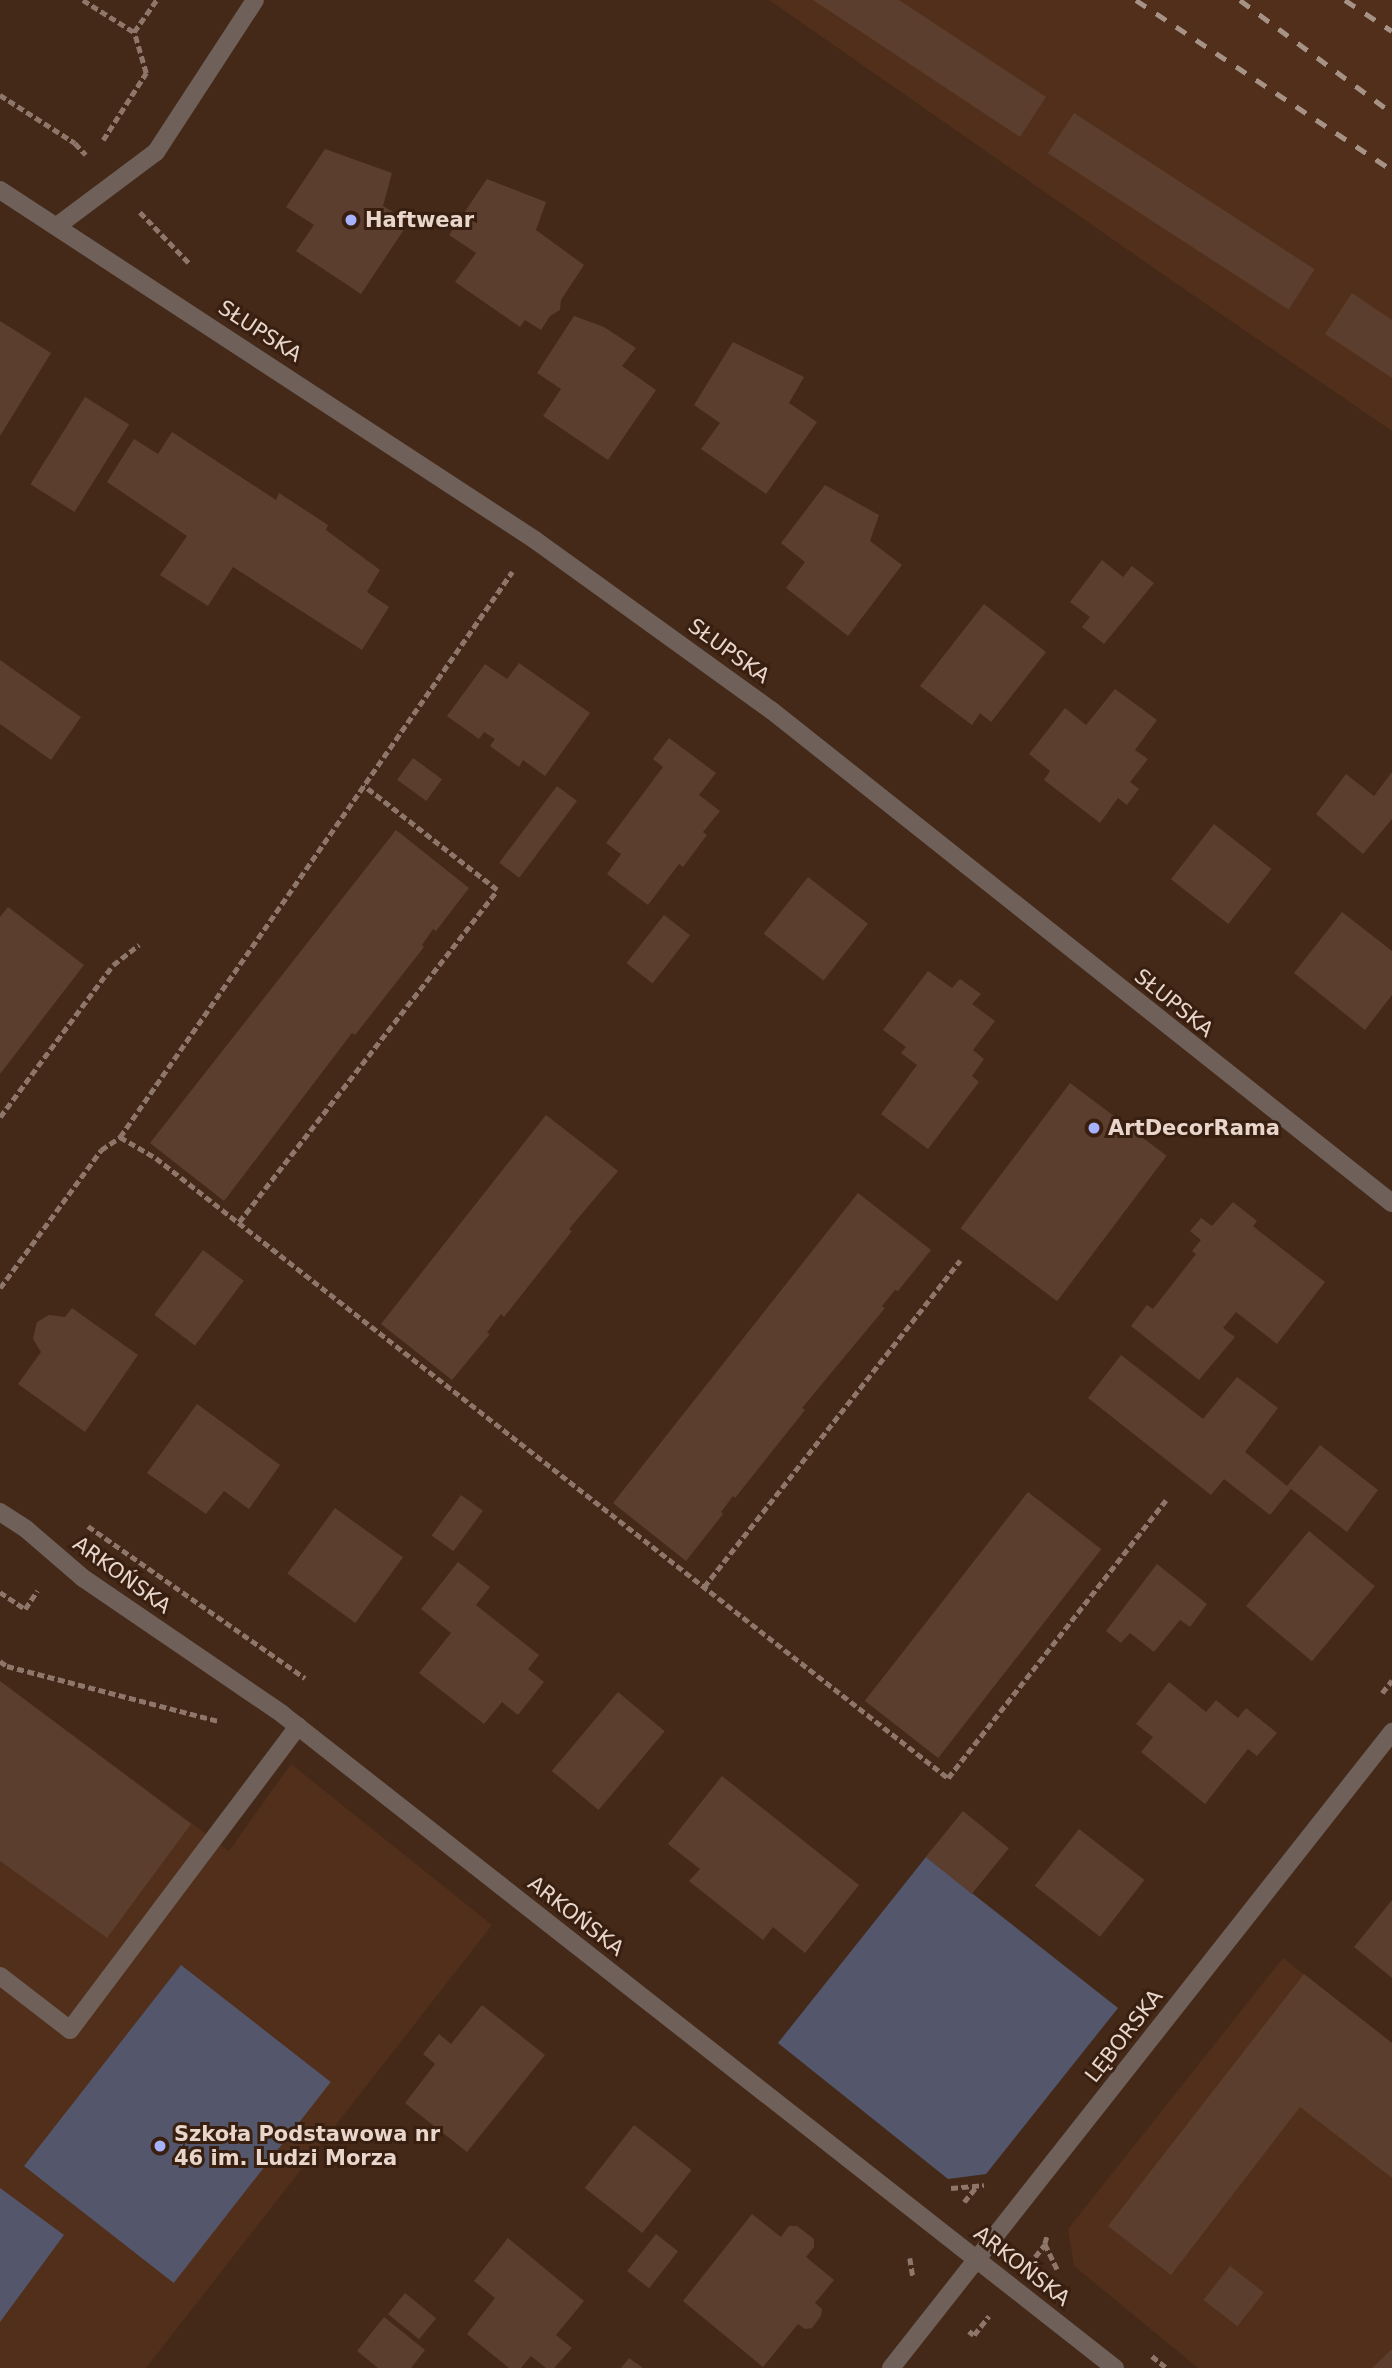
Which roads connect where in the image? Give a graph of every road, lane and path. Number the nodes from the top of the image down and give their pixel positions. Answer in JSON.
{"nodes":[{"id":1,"x":83,"y":0,"type":"edge"},
{"id":2,"x":156,"y":0,"type":"edge"},
{"id":3,"x":255,"y":0,"type":"edge"},
{"id":4,"x":134,"y":33,"type":"junction"},
{"id":5,"x":98,"y":148,"type":"dead end"},
{"id":6,"x":0,"y":190,"type":"edge"},
{"id":7,"x":57,"y":226,"type":"junction"},
{"id":8,"x":535,"y":540,"type":"junction"},
{"id":9,"x":364,"y":786,"type":"junction"},
{"id":10,"x":139,"y":945,"type":"dead end"},
{"id":11,"x":0,"y":1117,"type":"edge"},
{"id":12,"x":120,"y":1137,"type":"junction"},
{"id":13,"x":1392,"y":1203,"type":"edge"},
{"id":14,"x":239,"y":1222,"type":"junction"},
{"id":15,"x":961,"y":1260,"type":"dead end"},
{"id":16,"x":0,"y":1288,"type":"edge"},
{"id":17,"x":1166,"y":1500,"type":"dead end"},
{"id":18,"x":0,"y":1512,"type":"edge"},
{"id":19,"x":704,"y":1587,"type":"junction"},
{"id":20,"x":38,"y":1589,"type":"dead end"},
{"id":21,"x":0,"y":1592,"type":"edge"},
{"id":22,"x":0,"y":1661,"type":"edge"},
{"id":23,"x":230,"y":1724,"type":"dead end"},
{"id":24,"x":298,"y":1726,"type":"junction"},
{"id":25,"x":1392,"y":1731,"type":"edge"},
{"id":26,"x":0,"y":1976,"type":"edge"},
{"id":27,"x":1048,"y":2233,"type":"dead end"},
{"id":28,"x":977,"y":2260,"type":"junction"},
{"id":29,"x":1059,"y":2274,"type":"dead end"},
{"id":30,"x":891,"y":2368,"type":"edge"},
{"id":31,"x":1115,"y":2368,"type":"edge"}],
"edges":[{"from":1,"to":4,"type":"path"},
{"from":2,"to":4,"type":"path"},
{"from":3,"to":7,"type":"street"},
{"from":4,"to":5,"type":"path"},
{"from":6,"to":7,"type":"street","name":"SŁUPSKA"},
{"from":7,"to":8,"type":"street","name":"SŁUPSKA"},
{"from":8,"to":9,"type":"path"},
{"from":8,"to":13,"type":"street","name":"SŁUPSKA"},
{"from":9,"to":12,"type":"path"},
{"from":9,"to":14,"type":"path"},
{"from":10,"to":11,"type":"path"},
{"from":12,"to":14,"type":"path"},
{"from":12,"to":16,"type":"path"},
{"from":14,"to":19,"type":"path"},
{"from":15,"to":19,"type":"path"},
{"from":17,"to":19,"type":"path"},
{"from":18,"to":24,"type":"street","name":"ARKOŃSKA"},
{"from":20,"to":21,"type":"path"},
{"from":22,"to":23,"type":"path"},
{"from":24,"to":26,"type":"street"},
{"from":24,"to":28,"type":"street","name":"ARKOŃSKA"},
{"from":25,"to":28,"type":"street","name":"LĘBORSKA"},
{"from":27,"to":29,"type":"path"},
{"from":28,"to":30,"type":"street","name":"LĘBORSKA"},
{"from":28,"to":31,"type":"street","name":"ARKOŃSKA"}]}
